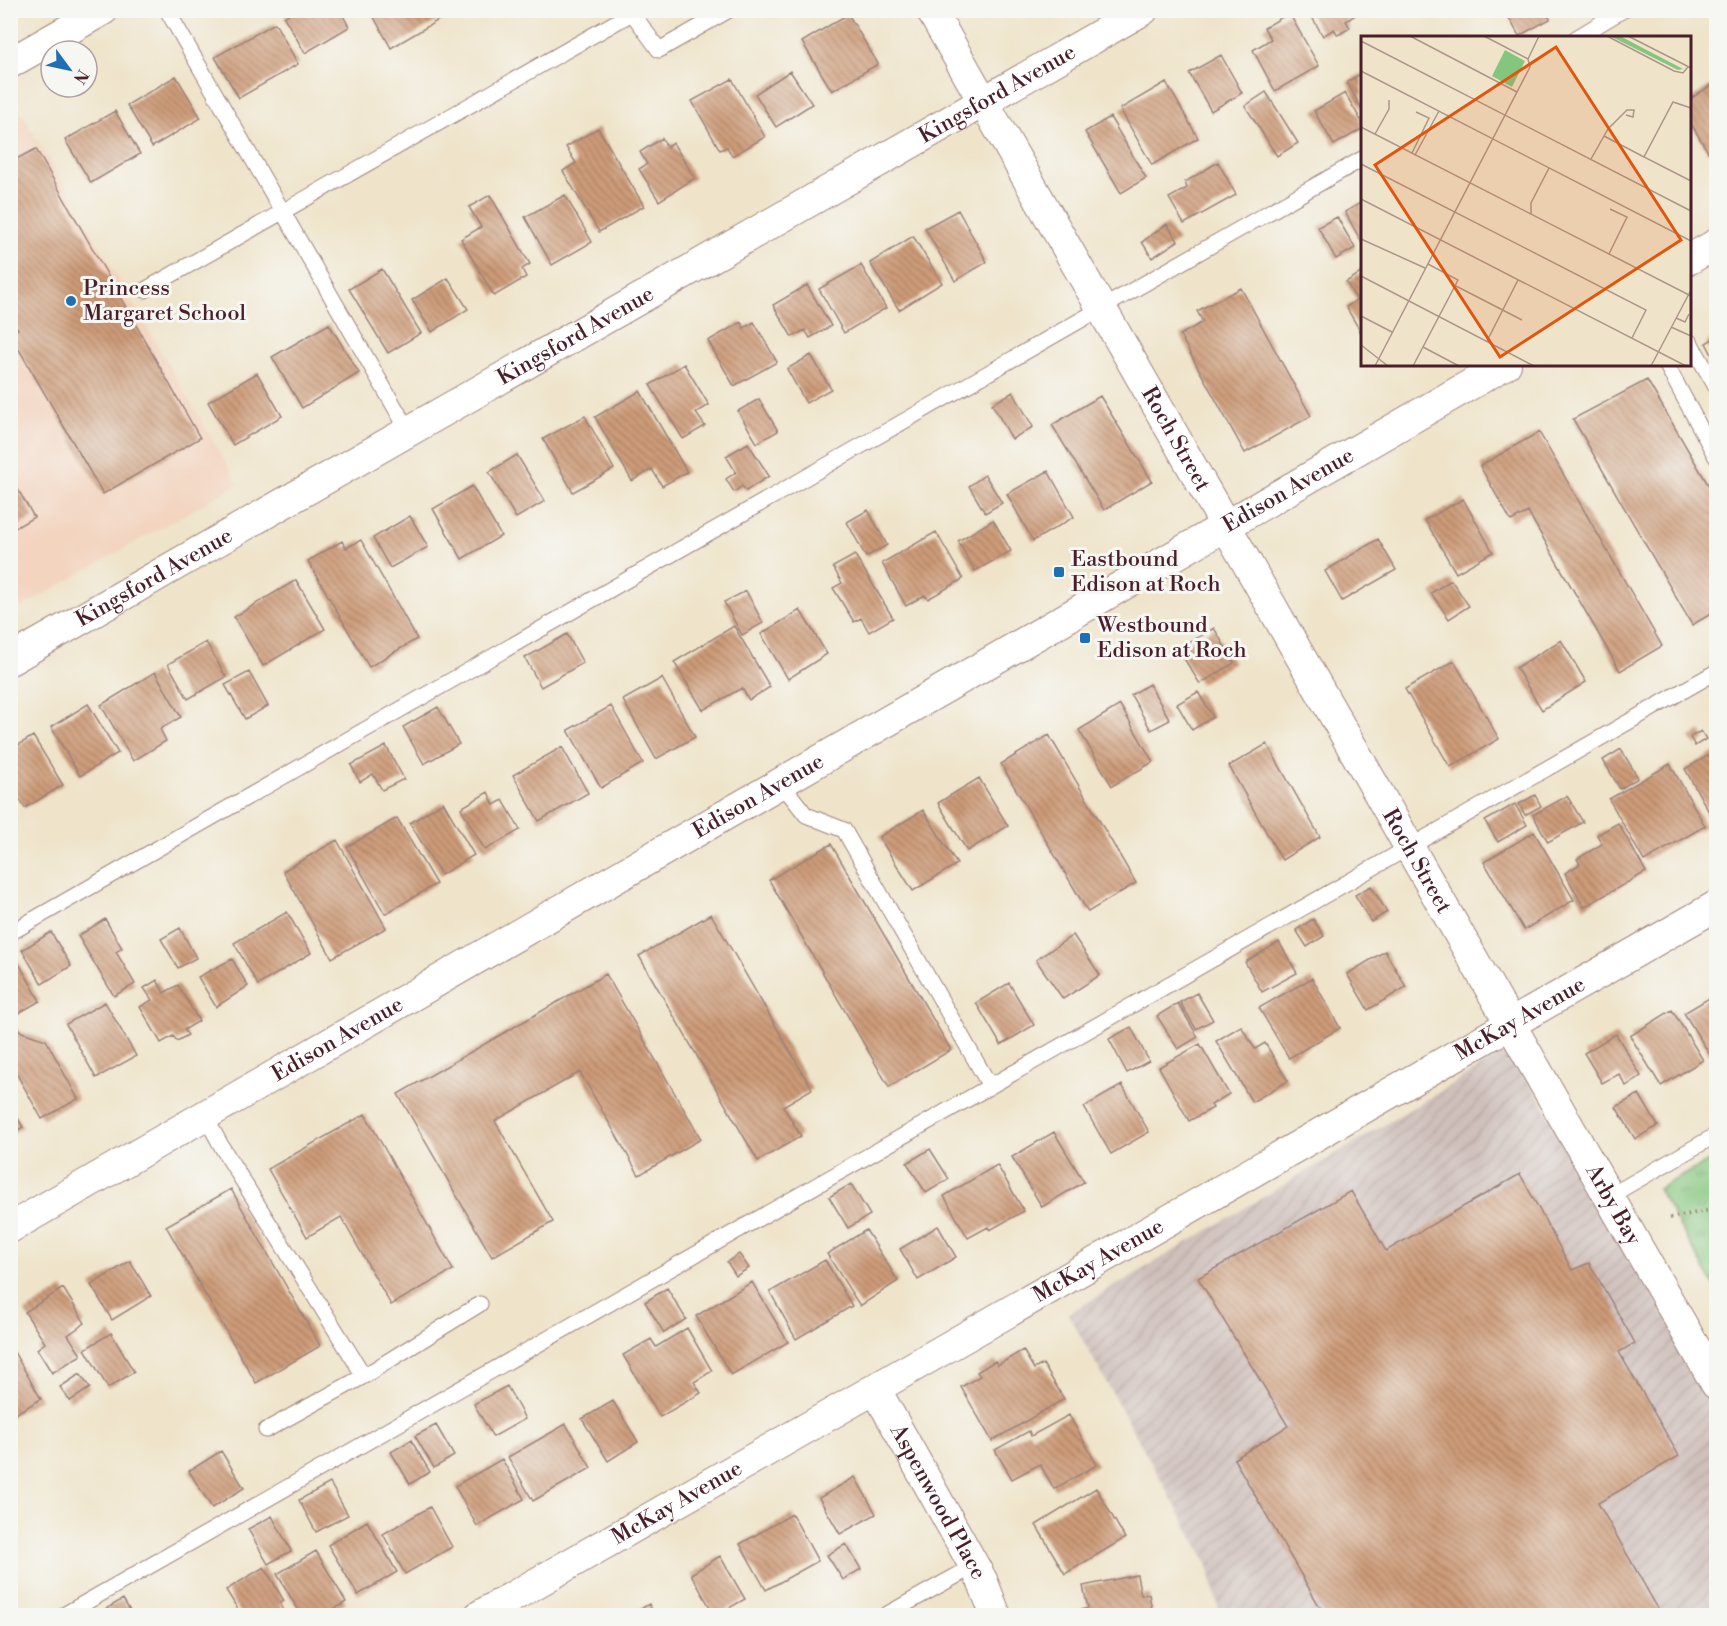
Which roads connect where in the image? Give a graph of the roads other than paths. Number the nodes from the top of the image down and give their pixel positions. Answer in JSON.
{"nodes":[{"id":1,"x":103,"y":10,"type":"edge"},
{"id":2,"x":167,"y":10,"type":"edge"},
{"id":3,"x":729,"y":10,"type":"edge"},
{"id":4,"x":931,"y":10,"type":"edge"},
{"id":5,"x":1143,"y":10,"type":"edge"},
{"id":6,"x":1623,"y":10,"type":"edge"},
{"id":7,"x":631,"y":12,"type":"edge"},
{"id":8,"x":1579,"y":36,"type":"edge"},
{"id":9,"x":10,"y":63,"type":"edge"},
{"id":10,"x":983,"y":101,"type":"junction"},
{"id":11,"x":1361,"y":160,"type":"edge"},
{"id":12,"x":283,"y":212,"type":"junction"},
{"id":13,"x":1716,"y":243,"type":"edge"},
{"id":14,"x":1691,"y":258,"type":"edge"},
{"id":15,"x":145,"y":290,"type":"dead end"},
{"id":16,"x":1101,"y":309,"type":"junction"},
{"id":17,"x":1691,"y":345,"type":"edge"},
{"id":18,"x":1503,"y":366,"type":"edge"},
{"id":19,"x":1667,"y":366,"type":"edge"},
{"id":20,"x":1716,"y":387,"type":"edge"},
{"id":21,"x":409,"y":432,"type":"junction"},
{"id":22,"x":1716,"y":457,"type":"edge"},
{"id":23,"x":1224,"y":526,"type":"junction"},
{"id":24,"x":10,"y":660,"type":"edge"},
{"id":25,"x":1716,"y":672,"type":"edge"},
{"id":26,"x":781,"y":783,"type":"junction"},
{"id":27,"x":1408,"y":847,"type":"junction"},
{"id":28,"x":1716,"y":906,"type":"edge"},
{"id":29,"x":10,"y":933,"type":"edge"},
{"id":30,"x":1509,"y":1024,"type":"junction"},
{"id":31,"x":990,"y":1086,"type":"junction"},
{"id":32,"x":205,"y":1116,"type":"junction"},
{"id":33,"x":1716,"y":1135,"type":"edge"},
{"id":34,"x":1608,"y":1197,"type":"junction"},
{"id":35,"x":10,"y":1228,"type":"edge"},
{"id":36,"x":480,"y":1304,"type":"dead end"},
{"id":37,"x":364,"y":1376,"type":"junction"},
{"id":38,"x":1716,"y":1384,"type":"edge"},
{"id":39,"x":876,"y":1390,"type":"junction"},
{"id":40,"x":266,"y":1430,"type":"dead end"},
{"id":41,"x":974,"y":1566,"type":"junction"},
{"id":42,"x":62,"y":1616,"type":"edge"},
{"id":43,"x":479,"y":1616,"type":"edge"},
{"id":44,"x":884,"y":1616,"type":"edge"},
{"id":45,"x":996,"y":1616,"type":"edge"}],
"edges":[{"from":1,"to":9,"type":"street"},
{"from":2,"to":12,"type":"lane"},
{"from":3,"to":7,"type":"lane"},
{"from":4,"to":10,"type":"street","name":"Roch Street"},
{"from":5,"to":10,"type":"street","name":"Kingsford Avenue"},
{"from":6,"to":8,"type":"lane"},
{"from":7,"to":12,"type":"lane"},
{"from":10,"to":16,"type":"street","name":"Roch Street"},
{"from":10,"to":21,"type":"street","name":"Kingsford Avenue"},
{"from":11,"to":16,"type":"lane"},
{"from":12,"to":15,"type":"lane"},
{"from":12,"to":21,"type":"lane"},
{"from":13,"to":14,"type":"street"},
{"from":16,"to":23,"type":"street","name":"Roch Street"},
{"from":16,"to":29,"type":"lane"},
{"from":17,"to":20,"type":"lane"},
{"from":18,"to":23,"type":"street","name":"Edison Avenue"},
{"from":19,"to":22,"type":"lane"},
{"from":21,"to":24,"type":"street","name":"Kingsford Avenue"},
{"from":23,"to":26,"type":"street","name":"Edison Avenue"},
{"from":23,"to":27,"type":"street","name":"Roch Street"},
{"from":25,"to":27,"type":"lane"},
{"from":26,"to":31,"type":"lane"},
{"from":26,"to":32,"type":"street","name":"Edison Avenue"},
{"from":27,"to":30,"type":"street","name":"Roch Street"},
{"from":27,"to":31,"type":"lane"},
{"from":28,"to":30,"type":"street","name":"McKay Avenue"},
{"from":30,"to":34,"type":"street","name":"Arby Bay"},
{"from":30,"to":39,"type":"street","name":"McKay Avenue"},
{"from":31,"to":42,"type":"lane"},
{"from":32,"to":35,"type":"street","name":"Edison Avenue"},
{"from":32,"to":37,"type":"lane"},
{"from":33,"to":34,"type":"lane"},
{"from":34,"to":38,"type":"street","name":"Arby Bay"},
{"from":36,"to":37,"type":"lane"},
{"from":37,"to":40,"type":"lane"},
{"from":39,"to":41,"type":"street","name":"Aspenwood Place"},
{"from":39,"to":43,"type":"street","name":"McKay Avenue"},
{"from":41,"to":44,"type":"lane"},
{"from":41,"to":45,"type":"street","name":"Aspenwood Place"}]}
